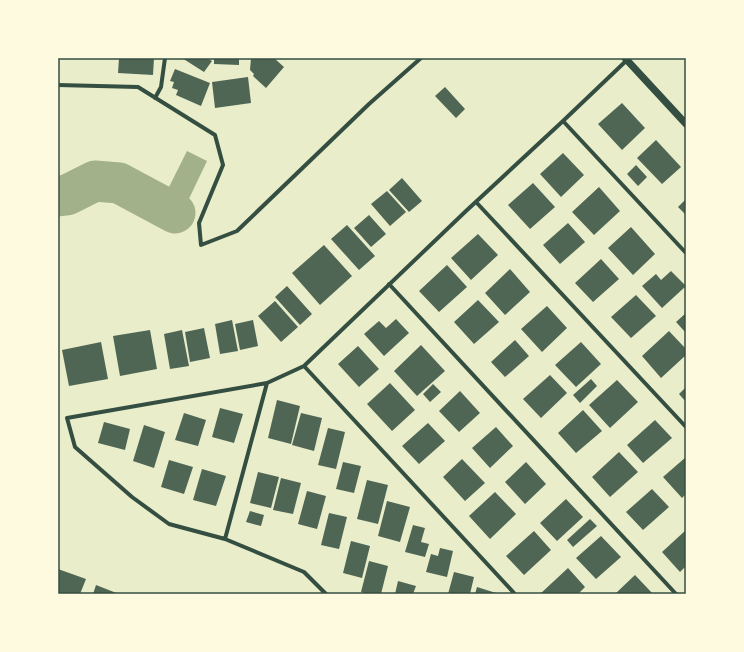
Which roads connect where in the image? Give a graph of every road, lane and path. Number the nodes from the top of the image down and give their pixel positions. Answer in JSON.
{"nodes":[{"id":1,"x":165,"y":58,"type":"edge"},
{"id":2,"x":421,"y":58,"type":"edge"},
{"id":3,"x":626,"y":59,"type":"edge"},
{"id":4,"x":58,"y":85,"type":"edge"},
{"id":5,"x":155,"y":98,"type":"junction"},
{"id":6,"x":563,"y":121,"type":"junction"},
{"id":7,"x":686,"y":124,"type":"edge"},
{"id":8,"x":476,"y":202,"type":"junction"},
{"id":9,"x":686,"y":253,"type":"edge"},
{"id":10,"x":389,"y":284,"type":"junction"},
{"id":11,"x":304,"y":366,"type":"junction"},
{"id":12,"x":267,"y":383,"type":"junction"},
{"id":13,"x":686,"y":427,"type":"edge"},
{"id":14,"x":226,"y":539,"type":"junction"},
{"id":15,"x":326,"y":594,"type":"edge"},
{"id":16,"x":515,"y":594,"type":"edge"},
{"id":17,"x":676,"y":594,"type":"edge"}],
"edges":[{"from":1,"to":5,"type":"street"},
{"from":2,"to":5,"type":"street"},
{"from":3,"to":6,"type":"street"},
{"from":3,"to":7,"type":"street"},
{"from":4,"to":5,"type":"street"},
{"from":6,"to":8,"type":"street"},
{"from":6,"to":9,"type":"street"},
{"from":8,"to":10,"type":"street"},
{"from":8,"to":13,"type":"street"},
{"from":10,"to":11,"type":"street"},
{"from":10,"to":17,"type":"street"},
{"from":11,"to":12,"type":"street"},
{"from":11,"to":16,"type":"street"},
{"from":12,"to":14,"type":"street"},
{"from":12,"to":14,"type":"street"},
{"from":14,"to":15,"type":"street"}]}
